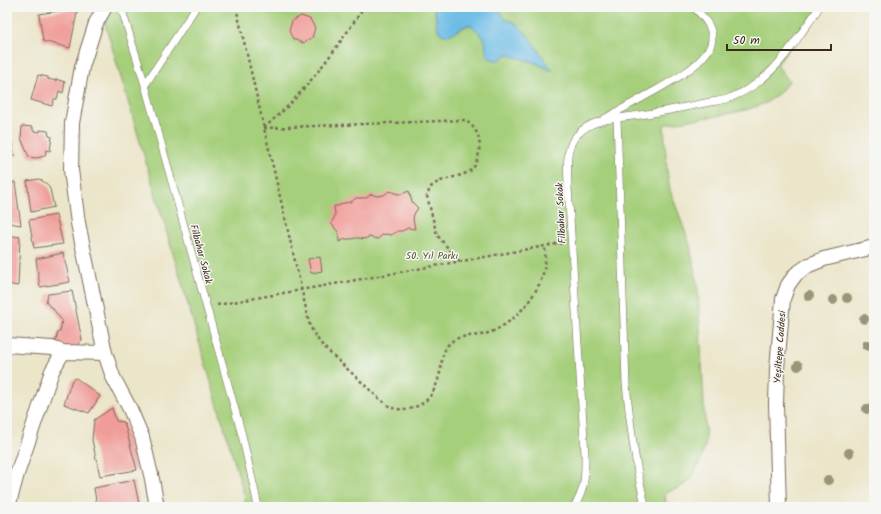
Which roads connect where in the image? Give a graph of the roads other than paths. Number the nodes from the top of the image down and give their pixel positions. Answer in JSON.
{"nodes":[{"id":1,"x":105,"y":7,"type":"edge"},
{"id":2,"x":121,"y":7,"type":"edge"},
{"id":3,"x":196,"y":7,"type":"edge"},
{"id":4,"x":694,"y":7,"type":"edge"},
{"id":5,"x":819,"y":7,"type":"edge"},
{"id":6,"x":145,"y":85,"type":"junction"},
{"id":7,"x":617,"y":118,"type":"junction"},
{"id":8,"x":598,"y":122,"type":"junction"},
{"id":9,"x":874,"y":247,"type":"edge"},
{"id":10,"x":7,"y":345,"type":"edge"},
{"id":11,"x":63,"y":352,"type":"junction"},
{"id":12,"x":105,"y":353,"type":"junction"},
{"id":13,"x":8,"y":507,"type":"edge"},
{"id":14,"x":157,"y":507,"type":"edge"},
{"id":15,"x":258,"y":507,"type":"edge"},
{"id":16,"x":574,"y":507,"type":"edge"},
{"id":17,"x":645,"y":507,"type":"edge"},
{"id":18,"x":779,"y":507,"type":"edge"}],
"edges":[{"from":1,"to":12,"type":"street"},
{"from":2,"to":6,"type":"lane","name":"Filbahar Sokak"},
{"from":3,"to":6,"type":"lane"},
{"from":4,"to":8,"type":"lane"},
{"from":5,"to":7,"type":"lane","name":"Filbahar Sokak"},
{"from":6,"to":15,"type":"lane","name":"Filbahar Sokak"},
{"from":7,"to":8,"type":"lane","name":"Filbahar Sokak"},
{"from":7,"to":17,"type":"lane"},
{"from":8,"to":16,"type":"lane","name":"Filbahar Sokak"},
{"from":9,"to":18,"type":"street","name":"Yeşiltepe Caddesi"},
{"from":10,"to":11,"type":"street"},
{"from":11,"to":12,"type":"street"},
{"from":11,"to":13,"type":"street"},
{"from":12,"to":14,"type":"street"}]}
